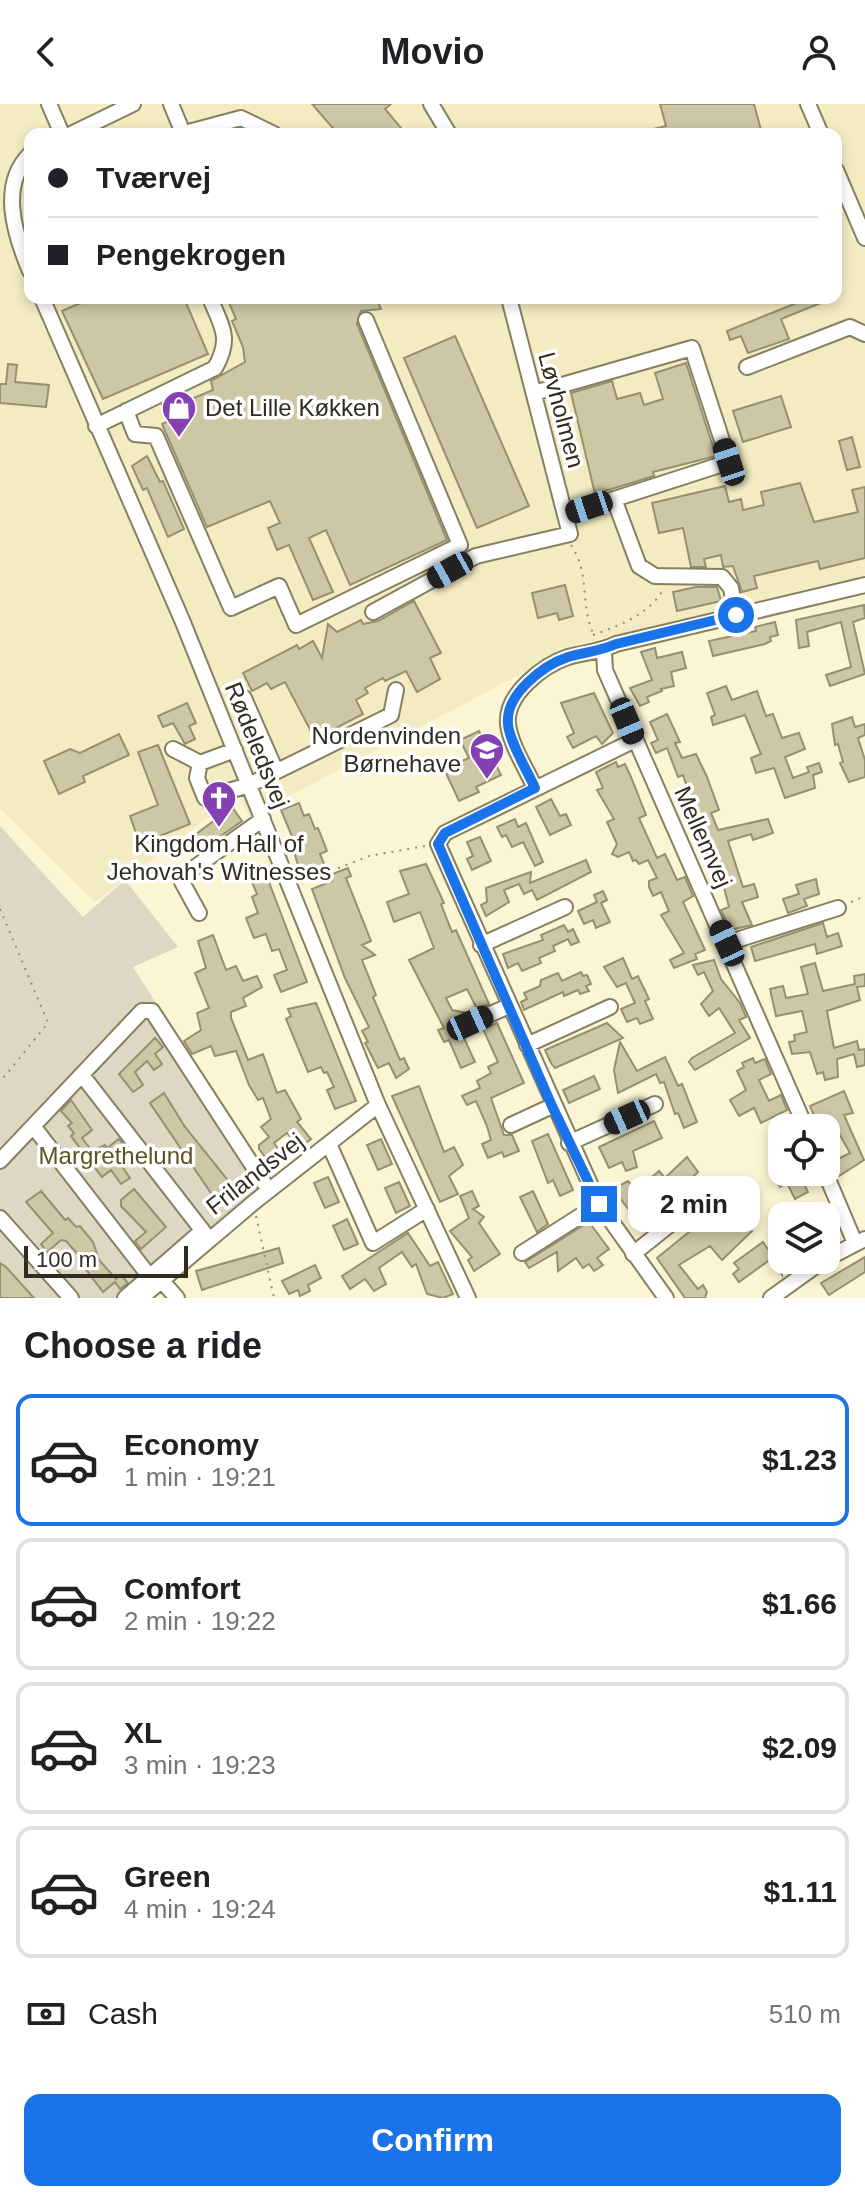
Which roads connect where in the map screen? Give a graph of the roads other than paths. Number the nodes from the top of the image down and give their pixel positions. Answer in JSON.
{"nodes":[{"id":1,"x":49,"y":104,"type":"edge"},
{"id":2,"x":133,"y":104,"type":"edge"},
{"id":3,"x":171,"y":104,"type":"edge"},
{"id":4,"x":431,"y":104,"type":"edge"},
{"id":5,"x":808,"y":104,"type":"edge"},
{"id":6,"x":59,"y":128,"type":"edge"},
{"id":7,"x":83,"y":128,"type":"edge"},
{"id":8,"x":180,"y":128,"type":"edge"},
{"id":9,"x":202,"y":128,"type":"edge"},
{"id":10,"x":262,"y":128,"type":"edge"},
{"id":11,"x":445,"y":128,"type":"edge"},
{"id":12,"x":818,"y":128,"type":"edge"},
{"id":13,"x":24,"y":159,"type":"edge"},
{"id":14,"x":842,"y":184,"type":"edge"},
{"id":15,"x":4,"y":221,"type":"edge"},
{"id":16,"x":865,"y":238,"type":"edge"},
{"id":17,"x":24,"y":259,"type":"edge"},
{"id":18,"x":45,"y":304,"type":"edge"},
{"id":19,"x":212,"y":304,"type":"edge"},
{"id":20,"x":511,"y":304,"type":"edge"},
{"id":21,"x":366,"y":320,"type":"dead end"},
{"id":22,"x":865,"y":334,"type":"edge"},
{"id":23,"x":747,"y":367,"type":"dead end"},
{"id":24,"x":534,"y":393,"type":"junction"},
{"id":25,"x":126,"y":411,"type":"junction"},
{"id":26,"x":96,"y":426,"type":"junction"},
{"id":27,"x":614,"y":499,"type":"junction"},
{"id":28,"x":565,"y":515,"type":"junction"},
{"id":29,"x":865,"y":585,"type":"edge"},
{"id":30,"x":373,"y":612,"type":"dead end"},
{"id":31,"x":736,"y":615,"type":"junction"},
{"id":32,"x":604,"y":652,"type":"junction"},
{"id":33,"x":396,"y":690,"type":"dead end"},
{"id":34,"x":244,"y":698,"type":"dead end"},
{"id":35,"x":635,"y":740,"type":"junction"},
{"id":36,"x":173,"y":749,"type":"dead end"},
{"id":37,"x":235,"y":750,"type":"junction"},
{"id":38,"x":200,"y":763,"type":"junction"},
{"id":39,"x":276,"y":771,"type":"junction"},
{"id":40,"x":249,"y":785,"type":"junction"},
{"id":41,"x":535,"y":788,"type":"junction"},
{"id":42,"x":263,"y":819,"type":"junction"},
{"id":43,"x":565,"y":907,"type":"dead end"},
{"id":44,"x":838,"y":908,"type":"road end"},
{"id":45,"x":199,"y":913,"type":"dead end"},
{"id":46,"x":727,"y":943,"type":"junction"},
{"id":47,"x":481,"y":945,"type":"junction"},
{"id":48,"x":509,"y":1006,"type":"junction"},
{"id":49,"x":610,"y":1007,"type":"dead end"},
{"id":50,"x":470,"y":1023,"type":"dead end"},
{"id":51,"x":527,"y":1045,"type":"junction"},
{"id":52,"x":82,"y":1075,"type":"junction"},
{"id":53,"x":655,"y":1104,"type":"dead end"},
{"id":54,"x":378,"y":1105,"type":"junction"},
{"id":55,"x":552,"y":1106,"type":"junction"},
{"id":56,"x":800,"y":1114,"type":"edge"},
{"id":57,"x":511,"y":1125,"type":"dead end"},
{"id":58,"x":33,"y":1126,"type":"junction"},
{"id":59,"x":569,"y":1143,"type":"junction"},
{"id":60,"x":329,"y":1144,"type":"junction"},
{"id":61,"x":0,"y":1161,"type":"edge"},
{"id":62,"x":264,"y":1183,"type":"dead end"},
{"id":63,"x":832,"y":1186,"type":"edge"},
{"id":64,"x":697,"y":1203,"type":"dead end"},
{"id":65,"x":599,"y":1204,"type":"junction"},
{"id":66,"x":427,"y":1209,"type":"junction"},
{"id":67,"x":0,"y":1218,"type":"edge"},
{"id":68,"x":206,"y":1235,"type":"junction"},
{"id":69,"x":860,"y":1241,"type":"edge"},
{"id":70,"x":840,"y":1251,"type":"edge"},
{"id":71,"x":522,"y":1253,"type":"dead end"},
{"id":72,"x":633,"y":1254,"type":"junction"},
{"id":73,"x":804,"y":1274,"type":"edge"},
{"id":74,"x":156,"y":1279,"type":"junction"},
{"id":75,"x":64,"y":1296,"type":"edge"},
{"id":76,"x":125,"y":1298,"type":"edge"},
{"id":77,"x":141,"y":1298,"type":"edge"},
{"id":78,"x":177,"y":1298,"type":"edge"},
{"id":79,"x":468,"y":1298,"type":"edge"},
{"id":80,"x":666,"y":1298,"type":"edge"},
{"id":81,"x":771,"y":1298,"type":"edge"}],
"edges":[{"from":1,"to":6,"type":"street"},
{"from":2,"to":7,"type":"street"},
{"from":3,"to":8,"type":"street"},
{"from":4,"to":11,"type":"street"},
{"from":5,"to":12,"type":"street"},
{"from":9,"to":10,"type":"street"},
{"from":13,"to":15,"type":"street"},
{"from":14,"to":16,"type":"street"},
{"from":15,"to":17,"type":"street"},
{"from":18,"to":26,"type":"street","name":"Rødeledsvej"},
{"from":19,"to":25,"type":"street"},
{"from":20,"to":24,"type":"street","name":"Løvholmen"},
{"from":21,"to":25,"type":"street"},
{"from":22,"to":23,"type":"street"},
{"from":24,"to":27,"type":"street"},
{"from":24,"to":28,"type":"street","name":"Løvholmen"},
{"from":25,"to":26,"type":"street"},
{"from":26,"to":37,"type":"street","name":"Rødeledsvej"},
{"from":27,"to":28,"type":"street"},
{"from":27,"to":31,"type":"street"},
{"from":28,"to":30,"type":"street","name":"Løvholmen"},
{"from":29,"to":31,"type":"street"},
{"from":31,"to":32,"type":"street"},
{"from":32,"to":35,"type":"street","name":"Mellemvej"},
{"from":32,"to":41,"type":"street"},
{"from":33,"to":39,"type":"street"},
{"from":34,"to":39,"type":"street"},
{"from":35,"to":41,"type":"street"},
{"from":35,"to":46,"type":"street","name":"Mellemvej"},
{"from":36,"to":38,"type":"street"},
{"from":37,"to":38,"type":"street"},
{"from":37,"to":40,"type":"street","name":"Rødeledsvej"},
{"from":38,"to":40,"type":"street"},
{"from":39,"to":40,"type":"street"},
{"from":40,"to":42,"type":"street","name":"Rødeledsvej"},
{"from":41,"to":47,"type":"street"},
{"from":42,"to":45,"type":"street"},
{"from":42,"to":54,"type":"street","name":"Rødeledsvej"},
{"from":43,"to":47,"type":"street"},
{"from":44,"to":46,"type":"street"},
{"from":46,"to":56,"type":"street","name":"Mellemvej"},
{"from":47,"to":48,"type":"street"},
{"from":48,"to":50,"type":"street"},
{"from":48,"to":51,"type":"street"},
{"from":49,"to":51,"type":"street"},
{"from":51,"to":55,"type":"street"},
{"from":52,"to":58,"type":"street"},
{"from":52,"to":62,"type":"street"},
{"from":52,"to":68,"type":"street"},
{"from":53,"to":59,"type":"street"},
{"from":54,"to":60,"type":"street","name":"Frilandsvej"},
{"from":54,"to":66,"type":"street","name":"Rødeledsvej"},
{"from":55,"to":57,"type":"street"},
{"from":55,"to":59,"type":"street"},
{"from":58,"to":61,"type":"street"},
{"from":58,"to":74,"type":"street"},
{"from":59,"to":65,"type":"street"},
{"from":60,"to":66,"type":"street"},
{"from":60,"to":68,"type":"street","name":"Frilandsvej"},
{"from":63,"to":69,"type":"street"},
{"from":64,"to":72,"type":"street"},
{"from":65,"to":71,"type":"street"},
{"from":65,"to":72,"type":"street"},
{"from":66,"to":79,"type":"street","name":"Rødeledsvej"},
{"from":67,"to":75,"type":"street"},
{"from":68,"to":74,"type":"street","name":"Frilandsvej"},
{"from":69,"to":70,"type":"street"},
{"from":72,"to":80,"type":"street"},
{"from":73,"to":81,"type":"street"},
{"from":74,"to":76,"type":"street"},
{"from":74,"to":77,"type":"street","name":"Frilandsvej"},
{"from":74,"to":78,"type":"street"}]}
